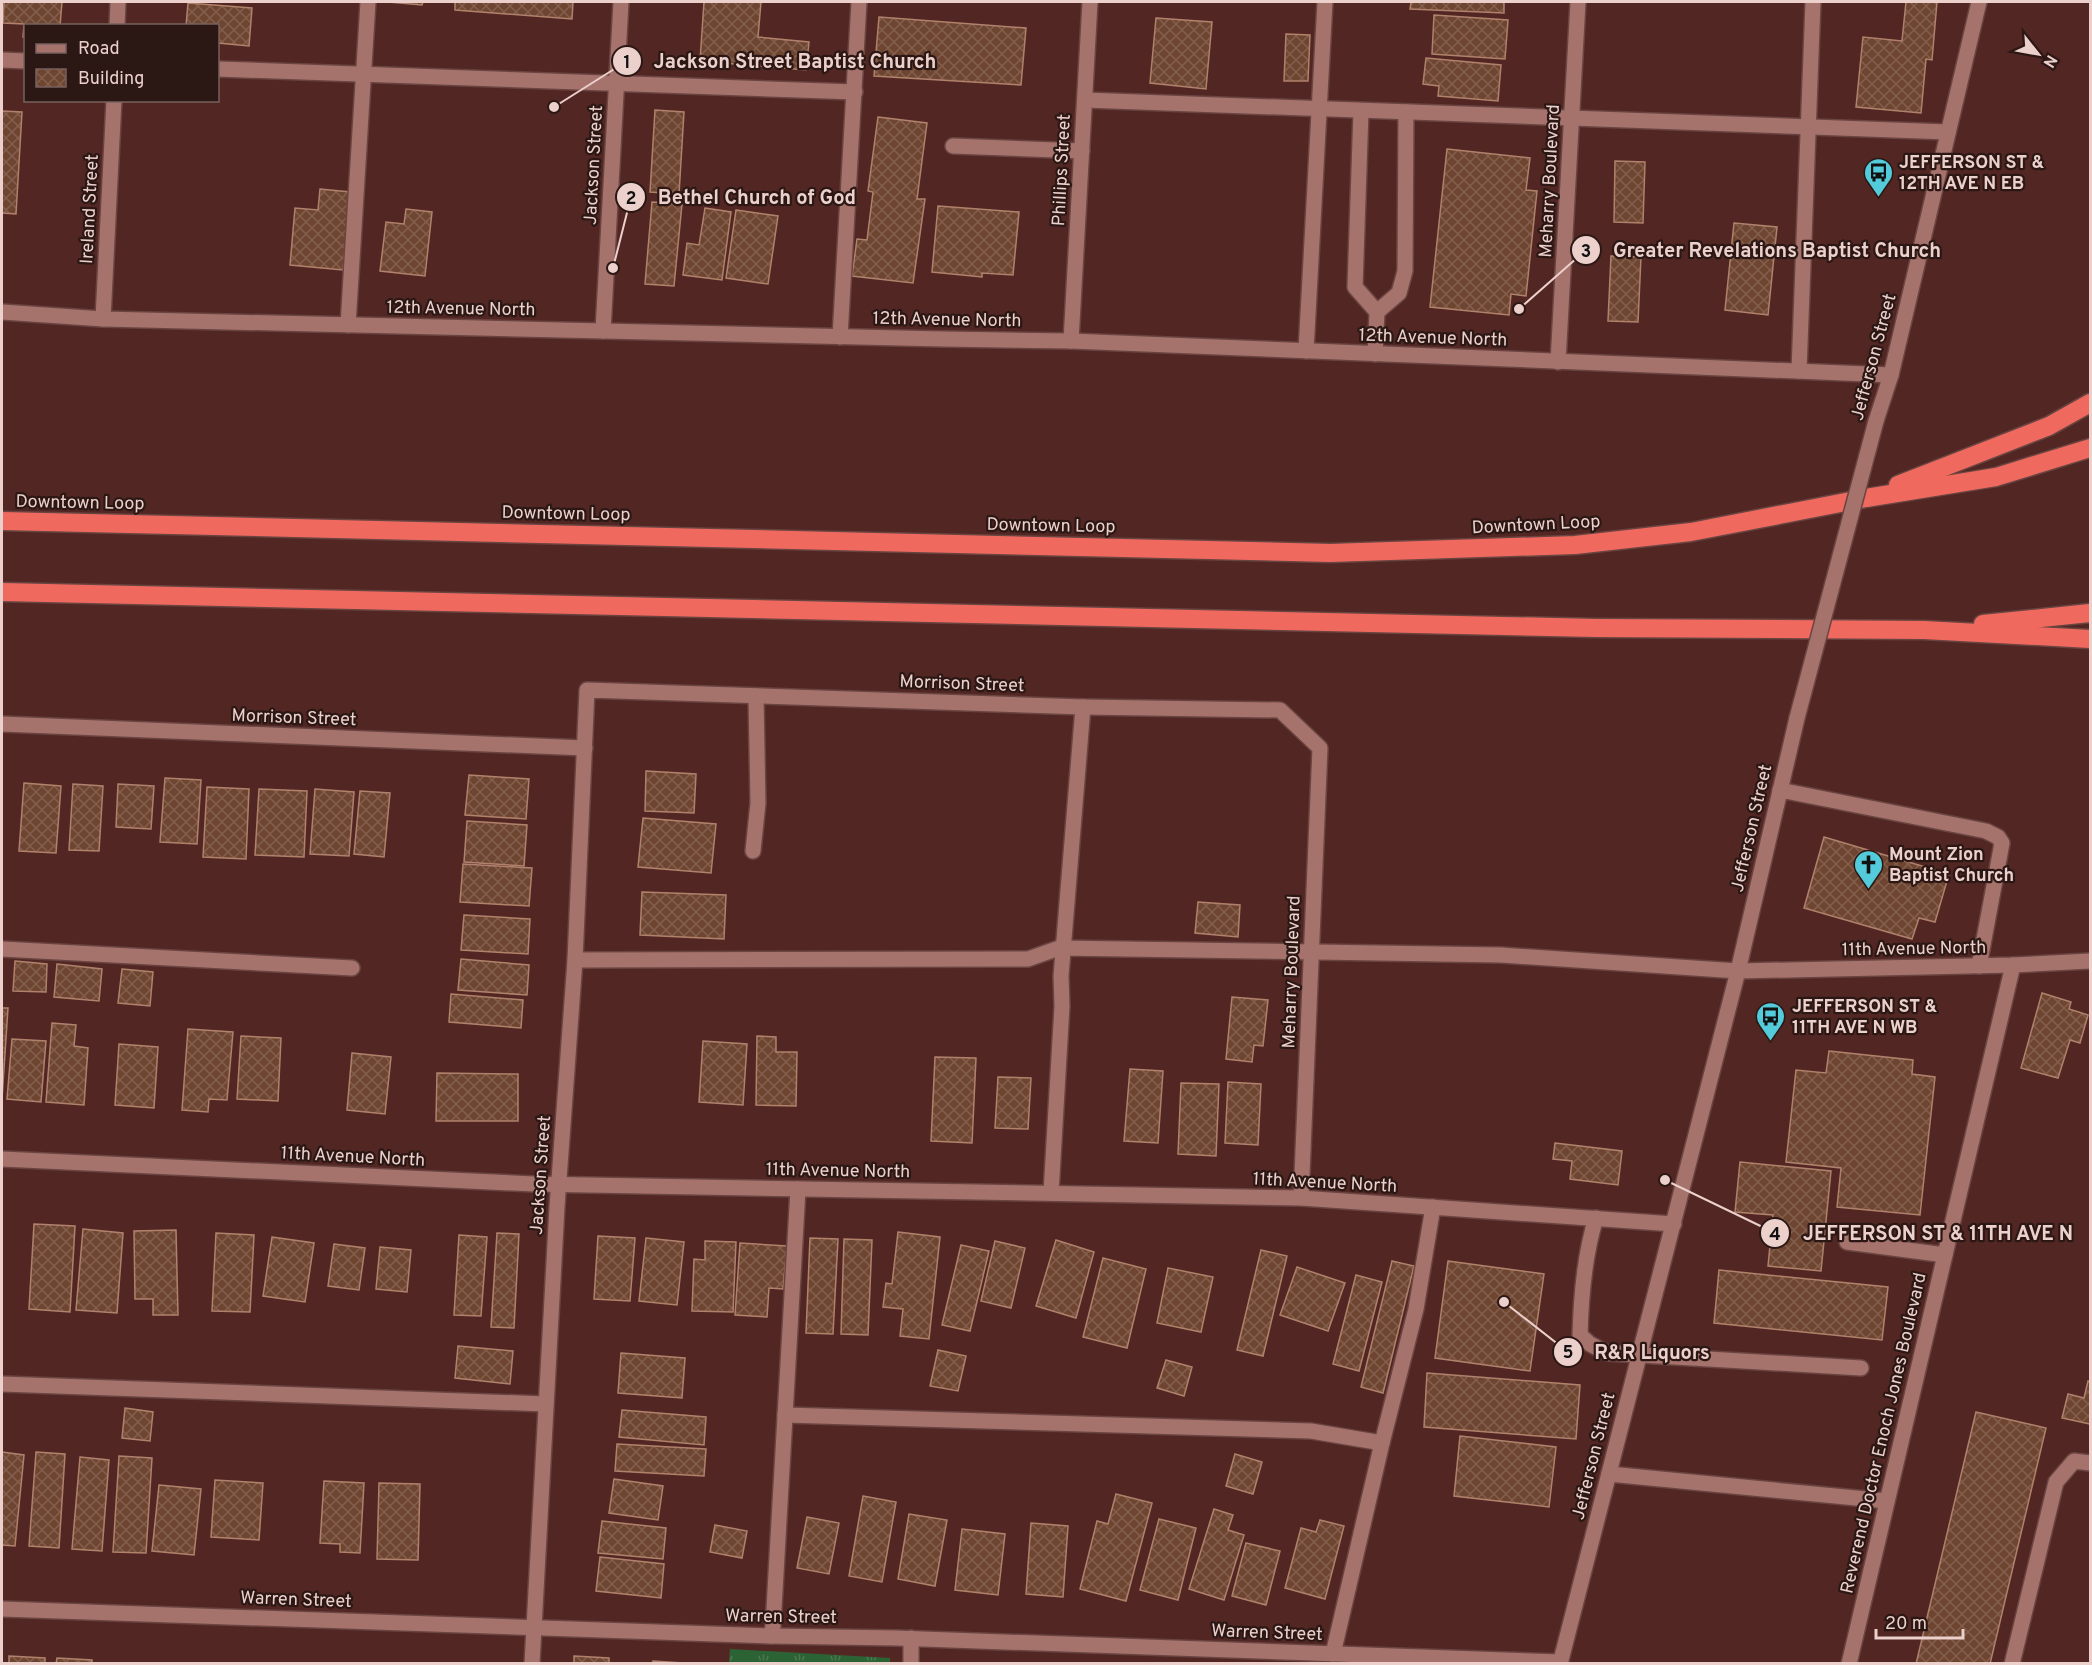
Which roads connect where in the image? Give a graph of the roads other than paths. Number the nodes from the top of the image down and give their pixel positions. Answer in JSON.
{"nodes":[{"id":1,"x":118,"y":2,"type":"edge"},
{"id":2,"x":368,"y":2,"type":"edge"},
{"id":3,"x":621,"y":2,"type":"edge"},
{"id":4,"x":860,"y":2,"type":"edge"},
{"id":5,"x":1090,"y":2,"type":"edge"},
{"id":6,"x":1324,"y":2,"type":"edge"},
{"id":7,"x":1578,"y":2,"type":"edge"},
{"id":8,"x":1813,"y":2,"type":"edge"},
{"id":9,"x":1979,"y":2,"type":"edge"},
{"id":10,"x":117,"y":24,"type":"edge"},
{"id":11,"x":2,"y":60,"type":"edge"},
{"id":12,"x":24,"y":61,"type":"edge"},
{"id":13,"x":219,"y":69,"type":"edge"},
{"id":14,"x":364,"y":73,"type":"junction"},
{"id":15,"x":617,"y":84,"type":"junction"},
{"id":16,"x":855,"y":92,"type":"junction"},
{"id":17,"x":1085,"y":100,"type":"junction"},
{"id":18,"x":114,"y":102,"type":"edge"},
{"id":19,"x":1319,"y":109,"type":"junction"},
{"id":20,"x":1361,"y":111,"type":"junction"},
{"id":21,"x":1406,"y":112,"type":"junction"},
{"id":22,"x":1572,"y":118,"type":"junction"},
{"id":23,"x":1809,"y":127,"type":"junction"},
{"id":24,"x":1948,"y":132,"type":"junction"},
{"id":25,"x":953,"y":146,"type":"dead end"},
{"id":26,"x":1082,"y":151,"type":"junction"},
{"id":27,"x":2,"y":312,"type":"edge"},
{"id":28,"x":1377,"y":312,"type":"junction"},
{"id":29,"x":103,"y":319,"type":"junction"},
{"id":30,"x":348,"y":325,"type":"junction"},
{"id":31,"x":603,"y":331,"type":"junction"},
{"id":32,"x":840,"y":337,"type":"junction"},
{"id":33,"x":1071,"y":341,"type":"junction"},
{"id":34,"x":1306,"y":351,"type":"junction"},
{"id":35,"x":1376,"y":354,"type":"junction"},
{"id":36,"x":1558,"y":362,"type":"junction"},
{"id":37,"x":1799,"y":371,"type":"junction"},
{"id":38,"x":1891,"y":375,"type":"junction"},
{"id":39,"x":2091,"y":403,"type":"edge"},
{"id":40,"x":2091,"y":448,"type":"edge"},
{"id":41,"x":1866,"y":498,"type":"junction"},
{"id":42,"x":2,"y":521,"type":"edge"},
{"id":43,"x":2,"y":592,"type":"edge"},
{"id":44,"x":2091,"y":613,"type":"edge"},
{"id":45,"x":1924,"y":630,"type":"junction"},
{"id":46,"x":2091,"y":639,"type":"edge"},
{"id":47,"x":587,"y":690,"type":"joint"},
{"id":48,"x":756,"y":696,"type":"junction"},
{"id":49,"x":1083,"y":707,"type":"junction"},
{"id":50,"x":2,"y":724,"type":"edge"},
{"id":51,"x":585,"y":748,"type":"junction"},
{"id":52,"x":1320,"y":748,"type":"joint"},
{"id":53,"x":1780,"y":790,"type":"junction"},
{"id":54,"x":753,"y":850,"type":"dead end"},
{"id":55,"x":1064,"y":948,"type":"junction"},
{"id":56,"x":2,"y":949,"type":"edge"},
{"id":57,"x":1311,"y":951,"type":"junction"},
{"id":58,"x":575,"y":960,"type":"junction"},
{"id":59,"x":2091,"y":961,"type":"edge"},
{"id":60,"x":2013,"y":965,"type":"junction"},
{"id":61,"x":1979,"y":966,"type":"junction"},
{"id":62,"x":352,"y":968,"type":"dead end"},
{"id":63,"x":1737,"y":970,"type":"junction"},
{"id":64,"x":2,"y":1159,"type":"edge"},
{"id":65,"x":559,"y":1184,"type":"junction"},
{"id":66,"x":798,"y":1189,"type":"junction"},
{"id":67,"x":1051,"y":1194,"type":"junction"},
{"id":68,"x":1301,"y":1198,"type":"junction"},
{"id":69,"x":1433,"y":1207,"type":"junction"},
{"id":70,"x":1596,"y":1218,"type":"junction"},
{"id":71,"x":1674,"y":1224,"type":"junction"},
{"id":72,"x":1847,"y":1242,"type":"dead end"},
{"id":73,"x":1945,"y":1255,"type":"junction"},
{"id":74,"x":1640,"y":1354,"type":"junction"},
{"id":75,"x":1861,"y":1368,"type":"dead end"},
{"id":76,"x":2,"y":1384,"type":"edge"},
{"id":77,"x":546,"y":1404,"type":"junction"},
{"id":78,"x":785,"y":1415,"type":"junction"},
{"id":79,"x":1382,"y":1443,"type":"junction"},
{"id":80,"x":2091,"y":1463,"type":"edge"},
{"id":81,"x":1609,"y":1474,"type":"junction"},
{"id":82,"x":1887,"y":1501,"type":"junction"},
{"id":83,"x":2,"y":1609,"type":"edge"},
{"id":84,"x":533,"y":1627,"type":"junction"},
{"id":85,"x":771,"y":1636,"type":"junction"},
{"id":86,"x":911,"y":1638,"type":"junction"},
{"id":87,"x":1326,"y":1657,"type":"edge"},
{"id":88,"x":1491,"y":1662,"type":"edge"},
{"id":89,"x":1560,"y":1663,"type":"edge"},
{"id":90,"x":532,"y":1664,"type":"edge"},
{"id":91,"x":911,"y":1664,"type":"edge"},
{"id":92,"x":1849,"y":1664,"type":"edge"},
{"id":93,"x":2012,"y":1664,"type":"edge"}],
"edges":[{"from":1,"to":10,"type":"street"},
{"from":2,"to":14,"type":"street"},
{"from":3,"to":15,"type":"street","name":"Jackson Street"},
{"from":4,"to":16,"type":"street"},
{"from":5,"to":17,"type":"street","name":"Phillips Street"},
{"from":6,"to":19,"type":"street"},
{"from":7,"to":22,"type":"street","name":"Meharry Boulevard"},
{"from":8,"to":23,"type":"street"},
{"from":9,"to":24,"type":"street","name":"Jefferson Street"},
{"from":11,"to":12,"type":"street"},
{"from":13,"to":14,"type":"street"},
{"from":14,"to":15,"type":"street"},
{"from":14,"to":30,"type":"street"},
{"from":15,"to":16,"type":"street"},
{"from":15,"to":31,"type":"street","name":"Jackson Street"},
{"from":16,"to":32,"type":"street"},
{"from":17,"to":19,"type":"street"},
{"from":17,"to":26,"type":"street","name":"Phillips Street"},
{"from":18,"to":29,"type":"street","name":"Ireland Street"},
{"from":19,"to":20,"type":"street"},
{"from":19,"to":34,"type":"street"},
{"from":20,"to":21,"type":"street"},
{"from":20,"to":28,"type":"street"},
{"from":21,"to":22,"type":"street"},
{"from":21,"to":28,"type":"street"},
{"from":22,"to":23,"type":"street"},
{"from":22,"to":36,"type":"street","name":"Meharry Boulevard"},
{"from":23,"to":24,"type":"street"},
{"from":23,"to":37,"type":"street"},
{"from":24,"to":38,"type":"street","name":"Jefferson Street"},
{"from":25,"to":26,"type":"street"},
{"from":26,"to":33,"type":"street","name":"Phillips Street"},
{"from":27,"to":29,"type":"street","name":"12th Avenue North"},
{"from":28,"to":35,"type":"street"},
{"from":29,"to":30,"type":"street","name":"12th Avenue North"},
{"from":30,"to":31,"type":"street","name":"12th Avenue North"},
{"from":31,"to":32,"type":"street","name":"12th Avenue North"},
{"from":32,"to":33,"type":"street","name":"12th Avenue North"},
{"from":33,"to":34,"type":"street","name":"12th Avenue North"},
{"from":34,"to":35,"type":"street","name":"12th Avenue North"},
{"from":35,"to":36,"type":"street","name":"12th Avenue North"},
{"from":36,"to":37,"type":"street","name":"12th Avenue North"},
{"from":37,"to":38,"type":"street","name":"12th Avenue North"},
{"from":38,"to":53,"type":"street","name":"Jefferson Street","bridge":true},
{"from":39,"to":41,"type":"highway"},
{"from":40,"to":41,"type":"highway","name":"Downtown Loop"},
{"from":41,"to":42,"type":"highway","name":"Downtown Loop"},
{"from":43,"to":45,"type":"highway"},
{"from":44,"to":45,"type":"highway"},
{"from":45,"to":46,"type":"highway"},
{"from":47,"to":48,"type":"street","name":"Morrison Street"},
{"from":47,"to":51,"type":"street","name":"Jackson Street"},
{"from":48,"to":49,"type":"street","name":"Morrison Street"},
{"from":48,"to":54,"type":"street"},
{"from":49,"to":52,"type":"street","name":"Morrison Street"},
{"from":49,"to":55,"type":"street"},
{"from":50,"to":51,"type":"street","name":"Morrison Street"},
{"from":51,"to":58,"type":"street","name":"Jackson Street"},
{"from":52,"to":57,"type":"street","name":"Meharry Boulevard"},
{"from":53,"to":61,"type":"street"},
{"from":53,"to":63,"type":"street","name":"Jefferson Street"},
{"from":55,"to":57,"type":"street","name":"11th Avenue North"},
{"from":55,"to":58,"type":"street","name":"11th Avenue North"},
{"from":55,"to":67,"type":"street"},
{"from":56,"to":62,"type":"street"},
{"from":57,"to":63,"type":"street","name":"11th Avenue North"},
{"from":57,"to":68,"type":"street","name":"Meharry Boulevard"},
{"from":58,"to":65,"type":"street","name":"Jackson Street"},
{"from":59,"to":60,"type":"street","name":"11th Avenue North"},
{"from":60,"to":61,"type":"street","name":"11th Avenue North"},
{"from":60,"to":73,"type":"street","name":"Reverend Doctor Enoch Jones Boulevard"},
{"from":61,"to":63,"type":"street","name":"11th Avenue North"},
{"from":63,"to":71,"type":"street","name":"Jefferson Street"},
{"from":64,"to":65,"type":"street","name":"11th Avenue North"},
{"from":65,"to":66,"type":"street","name":"11th Avenue North"},
{"from":65,"to":77,"type":"street","name":"Jackson Street"},
{"from":66,"to":67,"type":"street","name":"11th Avenue North"},
{"from":66,"to":78,"type":"street"},
{"from":67,"to":68,"type":"street","name":"11th Avenue North"},
{"from":68,"to":69,"type":"street","name":"11th Avenue North"},
{"from":69,"to":70,"type":"street","name":"11th Avenue North"},
{"from":69,"to":79,"type":"street"},
{"from":70,"to":71,"type":"street","name":"11th Avenue North"},
{"from":70,"to":74,"type":"street"},
{"from":71,"to":74,"type":"street","name":"Jefferson Street"},
{"from":72,"to":73,"type":"street"},
{"from":73,"to":82,"type":"street","name":"Reverend Doctor Enoch Jones Boulevard"},
{"from":74,"to":75,"type":"street"},
{"from":74,"to":81,"type":"street","name":"Jefferson Street"},
{"from":76,"to":77,"type":"street"},
{"from":77,"to":84,"type":"street","name":"Jackson Street"},
{"from":78,"to":79,"type":"street"},
{"from":78,"to":85,"type":"street"},
{"from":79,"to":87,"type":"street"},
{"from":80,"to":93,"type":"street"},
{"from":81,"to":82,"type":"street"},
{"from":81,"to":89,"type":"street","name":"Jefferson Street"},
{"from":82,"to":92,"type":"street","name":"Reverend Doctor Enoch Jones Boulevard"},
{"from":83,"to":84,"type":"street","name":"Warren Street"},
{"from":84,"to":85,"type":"street","name":"Warren Street"},
{"from":84,"to":90,"type":"street","name":"Jackson Street"},
{"from":85,"to":86,"type":"street","name":"Warren Street"},
{"from":86,"to":87,"type":"street","name":"Warren Street"},
{"from":86,"to":91,"type":"street"},
{"from":87,"to":88,"type":"street","name":"Warren Street"},
{"from":88,"to":89,"type":"street","name":"Warren Street"}]}
